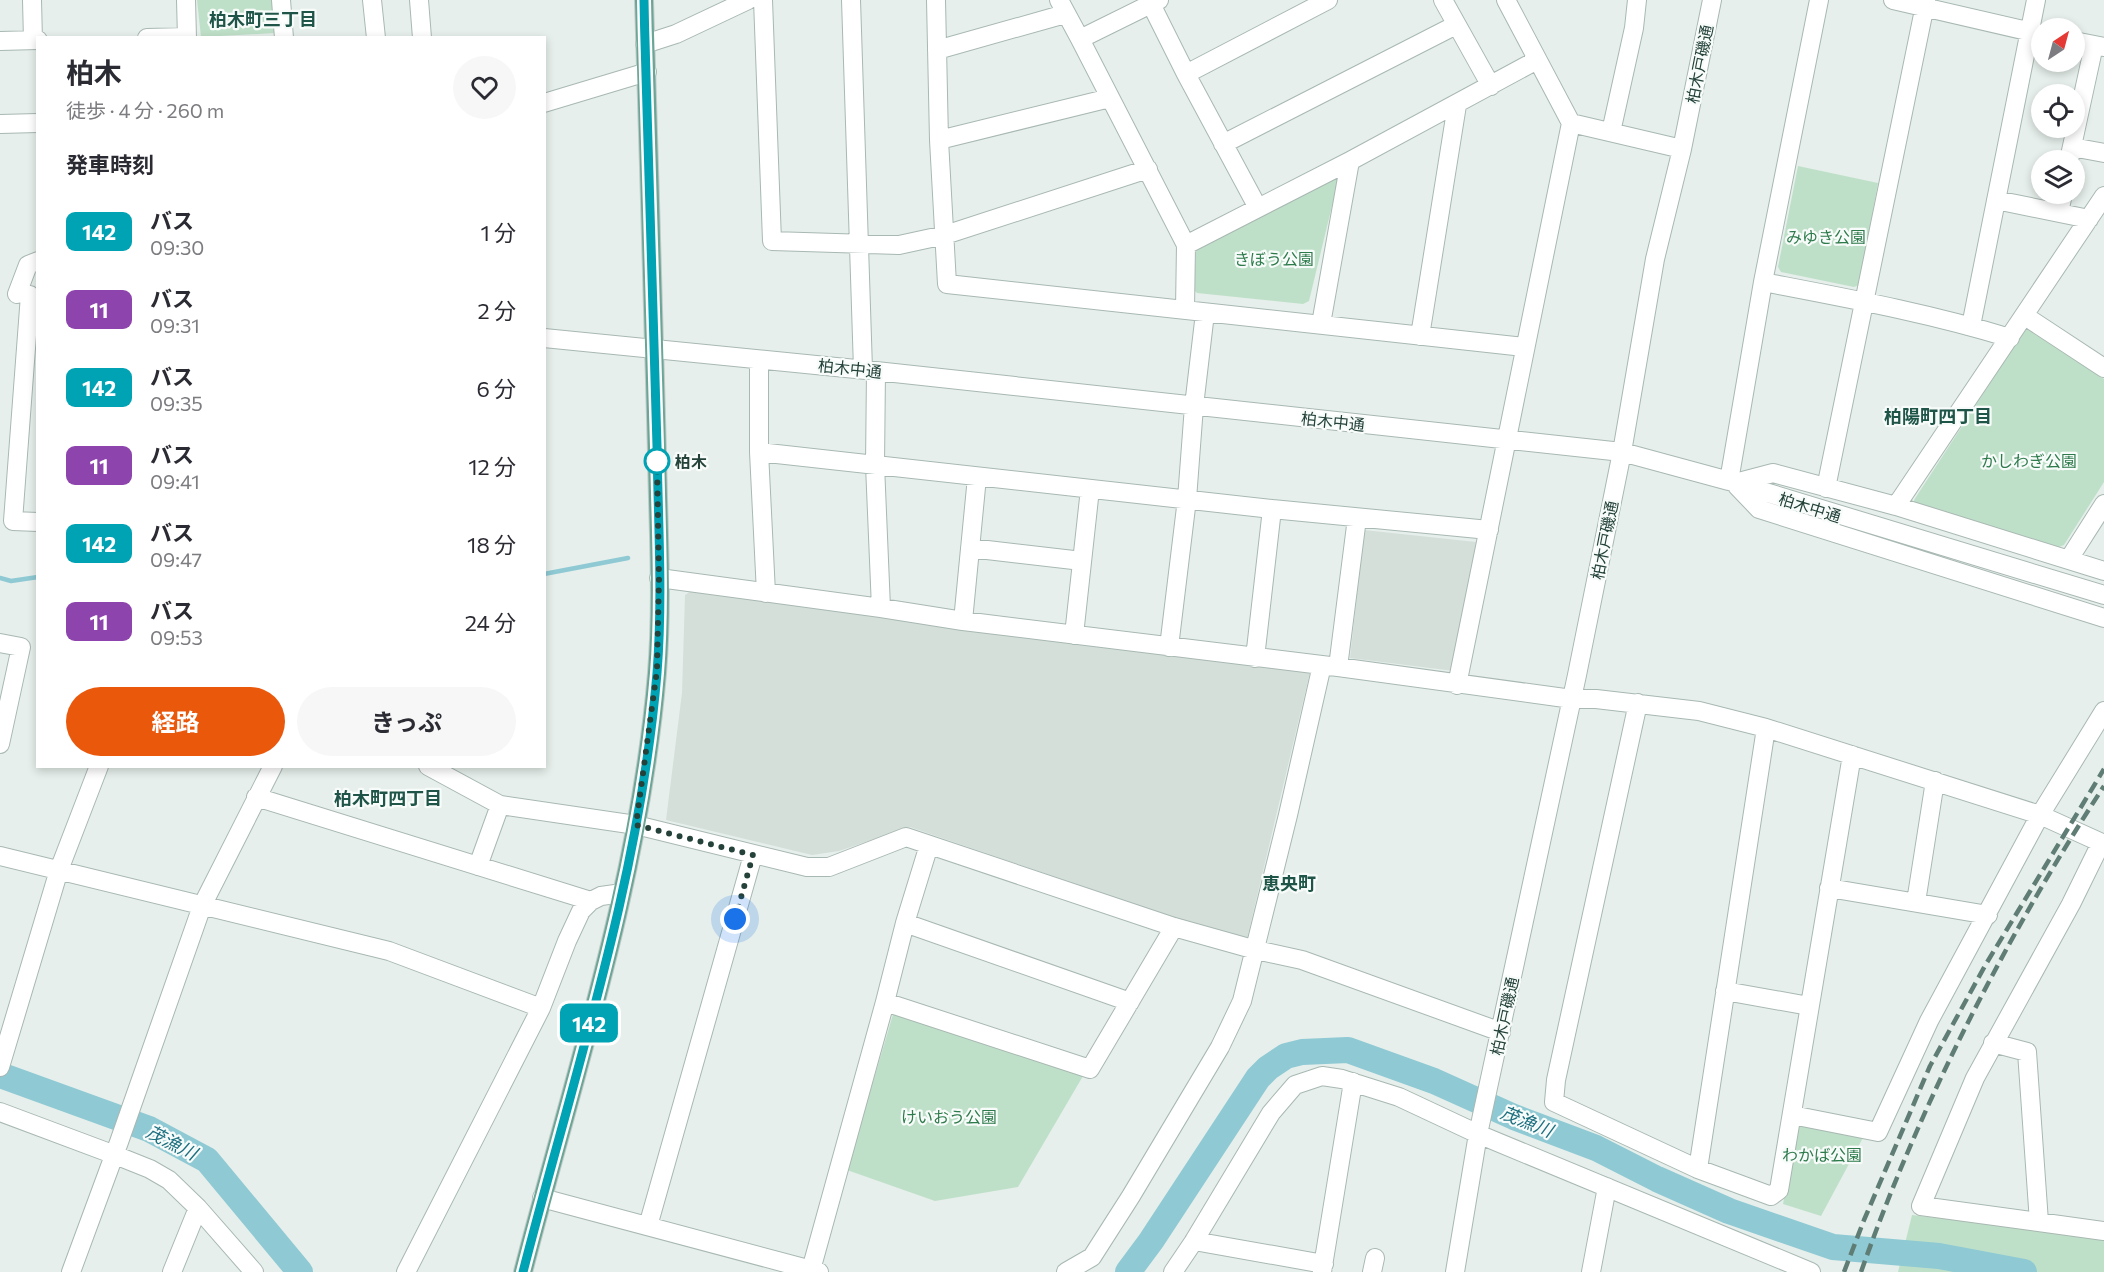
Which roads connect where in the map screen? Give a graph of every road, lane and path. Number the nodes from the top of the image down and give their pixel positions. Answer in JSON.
{"nodes":[{"id":1,"x":32,"y":0,"type":"edge"},
{"id":2,"x":186,"y":0,"type":"edge"},
{"id":3,"x":281,"y":0,"type":"edge"},
{"id":4,"x":372,"y":0,"type":"edge"},
{"id":5,"x":419,"y":0,"type":"edge"},
{"id":6,"x":644,"y":0,"type":"edge"},
{"id":7,"x":747,"y":0,"type":"edge"},
{"id":8,"x":763,"y":0,"type":"edge"},
{"id":9,"x":851,"y":0,"type":"edge"},
{"id":10,"x":936,"y":0,"type":"edge"},
{"id":11,"x":1328,"y":0,"type":"edge"},
{"id":12,"x":1443,"y":0,"type":"edge"},
{"id":13,"x":1506,"y":0,"type":"edge"},
{"id":14,"x":1637,"y":0,"type":"edge"},
{"id":15,"x":1712,"y":0,"type":"edge"},
{"id":16,"x":1819,"y":0,"type":"edge"},
{"id":17,"x":1893,"y":0,"type":"edge"},
{"id":18,"x":2036,"y":0,"type":"edge"},
{"id":19,"x":1155,"y":2,"type":"edge"},
{"id":20,"x":1925,"y":3,"type":"edge"},
{"id":21,"x":1062,"y":7,"type":"edge"},
{"id":22,"x":1125,"y":7,"type":"edge"},
{"id":23,"x":2035,"y":18,"type":"edge"},
{"id":24,"x":1456,"y":25,"type":"junction"},
{"id":25,"x":2031,"y":32,"type":"edge"},
{"id":26,"x":187,"y":36,"type":"edge"},
{"id":27,"x":284,"y":36,"type":"edge"},
{"id":28,"x":376,"y":36,"type":"edge"},
{"id":29,"x":422,"y":36,"type":"edge"},
{"id":30,"x":1080,"y":39,"type":"junction"},
{"id":31,"x":35,"y":40,"type":"edge"},
{"id":32,"x":0,"y":41,"type":"edge"},
{"id":33,"x":645,"y":44,"type":"junction"},
{"id":34,"x":2099,"y":46,"type":"edge"},
{"id":35,"x":938,"y":50,"type":"junction"},
{"id":36,"x":2031,"y":50,"type":"edge"},
{"id":37,"x":1537,"y":60,"type":"junction"},
{"id":38,"x":647,"y":72,"type":"junction"},
{"id":39,"x":1186,"y":74,"type":"junction"},
{"id":40,"x":1491,"y":86,"type":"junction"},
{"id":41,"x":1110,"y":98,"type":"junction"},
{"id":42,"x":546,"y":102,"type":"edge"},
{"id":43,"x":1457,"y":105,"type":"junction"},
{"id":44,"x":36,"y":123,"type":"edge"},
{"id":45,"x":1571,"y":123,"type":"junction"},
{"id":46,"x":0,"y":124,"type":"edge"},
{"id":47,"x":1611,"y":132,"type":"junction"},
{"id":48,"x":939,"y":140,"type":"junction"},
{"id":49,"x":1223,"y":144,"type":"junction"},
{"id":50,"x":1682,"y":149,"type":"junction"},
{"id":51,"x":2072,"y":150,"type":"edge"},
{"id":52,"x":2104,"y":153,"type":"edge"},
{"id":53,"x":2085,"y":154,"type":"edge"},
{"id":54,"x":1350,"y":161,"type":"junction"},
{"id":55,"x":1148,"y":169,"type":"junction"},
{"id":56,"x":2104,"y":196,"type":"edge"},
{"id":57,"x":1996,"y":200,"type":"junction"},
{"id":58,"x":2061,"y":204,"type":"edge"},
{"id":59,"x":1258,"y":208,"type":"junction"},
{"id":60,"x":2059,"y":212,"type":"junction"},
{"id":61,"x":2089,"y":219,"type":"junction"},
{"id":62,"x":945,"y":235,"type":"junction"},
{"id":63,"x":859,"y":244,"type":"junction"},
{"id":64,"x":1186,"y":245,"type":"junction"},
{"id":65,"x":36,"y":262,"type":"edge"},
{"id":66,"x":1763,"y":282,"type":"junction"},
{"id":67,"x":21,"y":294,"type":"edge"},
{"id":68,"x":1864,"y":301,"type":"junction"},
{"id":69,"x":1185,"y":309,"type":"junction"},
{"id":70,"x":1205,"y":313,"type":"junction"},
{"id":71,"x":2025,"y":316,"type":"junction"},
{"id":72,"x":1321,"y":324,"type":"junction"},
{"id":73,"x":1971,"y":326,"type":"junction"},
{"id":74,"x":1420,"y":336,"type":"junction"},
{"id":75,"x":546,"y":338,"type":"edge"},
{"id":76,"x":2010,"y":338,"type":"junction"},
{"id":77,"x":1524,"y":346,"type":"junction"},
{"id":78,"x":655,"y":349,"type":"junction"},
{"id":79,"x":759,"y":360,"type":"junction"},
{"id":80,"x":2104,"y":368,"type":"edge"},
{"id":81,"x":869,"y":370,"type":"junction"},
{"id":82,"x":1194,"y":406,"type":"junction"},
{"id":83,"x":1508,"y":440,"type":"junction"},
{"id":84,"x":759,"y":452,"type":"junction"},
{"id":85,"x":1622,"y":452,"type":"junction"},
{"id":86,"x":875,"y":465,"type":"junction"},
{"id":87,"x":977,"y":477,"type":"junction"},
{"id":88,"x":1731,"y":482,"type":"junction"},
{"id":89,"x":1826,"y":488,"type":"junction"},
{"id":90,"x":1090,"y":489,"type":"junction"},
{"id":91,"x":1187,"y":499,"type":"junction"},
{"id":92,"x":2104,"y":504,"type":"edge"},
{"id":93,"x":1896,"y":506,"type":"junction"},
{"id":94,"x":1272,"y":509,"type":"junction"},
{"id":95,"x":1357,"y":518,"type":"junction"},
{"id":96,"x":6,"y":520,"type":"edge"},
{"id":97,"x":36,"y":522,"type":"edge"},
{"id":98,"x":1489,"y":530,"type":"junction"},
{"id":99,"x":970,"y":548,"type":"junction"},
{"id":100,"x":2068,"y":559,"type":"junction"},
{"id":101,"x":1082,"y":561,"type":"junction"},
{"id":102,"x":2104,"y":571,"type":"edge"},
{"id":103,"x":659,"y":578,"type":"junction"},
{"id":104,"x":766,"y":593,"type":"junction"},
{"id":105,"x":2104,"y":595,"type":"edge"},
{"id":106,"x":881,"y":608,"type":"junction"},
{"id":107,"x":2104,"y":618,"type":"edge"},
{"id":108,"x":963,"y":621,"type":"junction"},
{"id":109,"x":1074,"y":634,"type":"junction"},
{"id":110,"x":0,"y":643,"type":"edge"},
{"id":111,"x":1169,"y":647,"type":"junction"},
{"id":112,"x":1255,"y":658,"type":"junction"},
{"id":113,"x":1330,"y":665,"type":"junction"},
{"id":114,"x":1457,"y":685,"type":"junction"},
{"id":115,"x":1572,"y":699,"type":"junction"},
{"id":116,"x":1638,"y":703,"type":"junction"},
{"id":117,"x":2104,"y":711,"type":"edge"},
{"id":118,"x":1766,"y":728,"type":"junction"},
{"id":119,"x":0,"y":744,"type":"edge"},
{"id":120,"x":1852,"y":755,"type":"junction"},
{"id":121,"x":98,"y":768,"type":"edge"},
{"id":122,"x":272,"y":768,"type":"edge"},
{"id":123,"x":432,"y":768,"type":"edge"},
{"id":124,"x":1935,"y":781,"type":"junction"},
{"id":125,"x":256,"y":797,"type":"junction"},
{"id":126,"x":500,"y":805,"type":"junction"},
{"id":127,"x":2040,"y":814,"type":"junction"},
{"id":128,"x":636,"y":825,"type":"junction"},
{"id":129,"x":2102,"y":843,"type":"edge"},
{"id":130,"x":929,"y":845,"type":"junction"},
{"id":131,"x":753,"y":855,"type":"junction"},
{"id":132,"x":0,"y":856,"type":"edge"},
{"id":133,"x":478,"y":866,"type":"junction"},
{"id":134,"x":58,"y":870,"type":"junction"},
{"id":135,"x":1829,"y":888,"type":"junction"},
{"id":136,"x":622,"y":893,"type":"junction"},
{"id":137,"x":591,"y":901,"type":"junction"},
{"id":138,"x":1916,"y":902,"type":"junction"},
{"id":139,"x":202,"y":906,"type":"junction"},
{"id":140,"x":1988,"y":915,"type":"junction"},
{"id":141,"x":905,"y":923,"type":"junction"},
{"id":142,"x":1174,"y":927,"type":"junction"},
{"id":143,"x":1256,"y":950,"type":"junction"},
{"id":144,"x":1725,"y":991,"type":"junction"},
{"id":145,"x":885,"y":1002,"type":"junction"},
{"id":146,"x":1130,"y":1002,"type":"junction"},
{"id":147,"x":1809,"y":1006,"type":"junction"},
{"id":148,"x":541,"y":1008,"type":"junction"},
{"id":149,"x":1501,"y":1032,"type":"junction"},
{"id":150,"x":1993,"y":1043,"type":"junction"},
{"id":151,"x":1,"y":1062,"type":"edge"},
{"id":152,"x":1353,"y":1082,"type":"junction"},
{"id":153,"x":0,"y":1112,"type":"edge"},
{"id":154,"x":1792,"y":1115,"type":"junction"},
{"id":155,"x":1480,"y":1128,"type":"junction"},
{"id":156,"x":117,"y":1148,"type":"junction"},
{"id":157,"x":1698,"y":1169,"type":"junction"},
{"id":158,"x":1607,"y":1187,"type":"junction"},
{"id":159,"x":542,"y":1198,"type":"junction"},
{"id":160,"x":198,"y":1208,"type":"junction"},
{"id":161,"x":2039,"y":1222,"type":"junction"},
{"id":162,"x":648,"y":1226,"type":"junction"},
{"id":163,"x":2104,"y":1231,"type":"edge"},
{"id":164,"x":1194,"y":1241,"type":"junction"},
{"id":165,"x":1323,"y":1268,"type":"edge"},
{"id":166,"x":815,"y":1271,"type":"edge"},
{"id":167,"x":70,"y":1272,"type":"edge"},
{"id":168,"x":172,"y":1272,"type":"edge"},
{"id":169,"x":254,"y":1272,"type":"edge"},
{"id":170,"x":406,"y":1272,"type":"edge"},
{"id":171,"x":523,"y":1272,"type":"edge"},
{"id":172,"x":1066,"y":1272,"type":"edge"},
{"id":173,"x":1173,"y":1272,"type":"edge"},
{"id":174,"x":1455,"y":1272,"type":"edge"},
{"id":175,"x":1591,"y":1272,"type":"edge"},
{"id":176,"x":1811,"y":1272,"type":"edge"}],
"edges":[{"from":1,"to":31,"type":"street"},
{"from":2,"to":26,"type":"street"},
{"from":3,"to":27,"type":"street"},
{"from":4,"to":28,"type":"street"},
{"from":5,"to":29,"type":"street"},
{"from":6,"to":33,"type":"main road"},
{"from":7,"to":33,"type":"street"},
{"from":8,"to":63,"type":"street"},
{"from":9,"to":63,"type":"street"},
{"from":10,"to":35,"type":"street"},
{"from":11,"to":39,"type":"street"},
{"from":12,"to":24,"type":"street"},
{"from":13,"to":37,"type":"street"},
{"from":14,"to":47,"type":"street"},
{"from":15,"to":50,"type":"street","name":"柏木戸磯通"},
{"from":16,"to":66,"type":"street"},
{"from":17,"to":20,"type":"street"},
{"from":18,"to":23,"type":"street"},
{"from":19,"to":22,"type":"street"},
{"from":19,"to":39,"type":"street"},
{"from":20,"to":25,"type":"street"},
{"from":20,"to":68,"type":"street"},
{"from":21,"to":30,"type":"street"},
{"from":21,"to":35,"type":"street"},
{"from":22,"to":30,"type":"street"},
{"from":24,"to":40,"type":"street"},
{"from":24,"to":49,"type":"street"},
{"from":30,"to":41,"type":"street"},
{"from":31,"to":32,"type":"street"},
{"from":33,"to":38,"type":"main road"},
{"from":34,"to":51,"type":"street"},
{"from":35,"to":48,"type":"street"},
{"from":36,"to":57,"type":"street"},
{"from":37,"to":40,"type":"street"},
{"from":37,"to":45,"type":"street"},
{"from":38,"to":42,"type":"street"},
{"from":38,"to":78,"type":"main road"},
{"from":39,"to":49,"type":"street"},
{"from":40,"to":43,"type":"street"},
{"from":41,"to":48,"type":"street"},
{"from":41,"to":55,"type":"street"},
{"from":43,"to":54,"type":"street"},
{"from":43,"to":74,"type":"street"},
{"from":44,"to":46,"type":"street"},
{"from":45,"to":47,"type":"street"},
{"from":45,"to":77,"type":"street"},
{"from":47,"to":50,"type":"street"},
{"from":48,"to":62,"type":"street"},
{"from":49,"to":59,"type":"street"},
{"from":50,"to":85,"type":"street","name":"柏木戸磯通"},
{"from":52,"to":53,"type":"street"},
{"from":54,"to":59,"type":"street"},
{"from":54,"to":72,"type":"street"},
{"from":55,"to":62,"type":"street"},
{"from":55,"to":64,"type":"street"},
{"from":56,"to":61,"type":"street"},
{"from":57,"to":60,"type":"street"},
{"from":57,"to":73,"type":"street"},
{"from":58,"to":60,"type":"street"},
{"from":59,"to":64,"type":"street"},
{"from":60,"to":61,"type":"street"},
{"from":61,"to":71,"type":"street"},
{"from":62,"to":63,"type":"street"},
{"from":62,"to":69,"type":"street"},
{"from":63,"to":81,"type":"street"},
{"from":64,"to":69,"type":"street"},
{"from":65,"to":67,"type":"street"},
{"from":66,"to":68,"type":"street"},
{"from":66,"to":88,"type":"street"},
{"from":67,"to":96,"type":"street"},
{"from":68,"to":73,"type":"street"},
{"from":68,"to":89,"type":"street"},
{"from":69,"to":70,"type":"street"},
{"from":70,"to":72,"type":"street"},
{"from":70,"to":82,"type":"street"},
{"from":71,"to":76,"type":"street"},
{"from":71,"to":80,"type":"street"},
{"from":72,"to":74,"type":"street"},
{"from":73,"to":76,"type":"street"},
{"from":74,"to":77,"type":"street"},
{"from":75,"to":78,"type":"street","name":"柏木中通"},
{"from":76,"to":93,"type":"street"},
{"from":77,"to":83,"type":"street"},
{"from":78,"to":79,"type":"street","name":"柏木中通"},
{"from":78,"to":103,"type":"main road"},
{"from":79,"to":81,"type":"street","name":"柏木中通"},
{"from":79,"to":84,"type":"street"},
{"from":81,"to":82,"type":"street","name":"柏木中通"},
{"from":81,"to":86,"type":"street"},
{"from":82,"to":83,"type":"street","name":"柏木中通"},
{"from":82,"to":91,"type":"street"},
{"from":83,"to":85,"type":"street","name":"柏木中通"},
{"from":83,"to":98,"type":"street"},
{"from":84,"to":86,"type":"street"},
{"from":84,"to":104,"type":"street"},
{"from":85,"to":88,"type":"street","name":"柏木中通"},
{"from":85,"to":115,"type":"street","name":"柏木戸磯通"},
{"from":86,"to":87,"type":"street"},
{"from":86,"to":106,"type":"street"},
{"from":87,"to":90,"type":"street"},
{"from":87,"to":99,"type":"street"},
{"from":88,"to":89,"type":"street"},
{"from":88,"to":105,"type":"street","name":"柏木中通"},
{"from":88,"to":107,"type":"street"},
{"from":89,"to":93,"type":"street"},
{"from":90,"to":91,"type":"street"},
{"from":90,"to":101,"type":"street"},
{"from":91,"to":94,"type":"street"},
{"from":91,"to":111,"type":"street"},
{"from":92,"to":100,"type":"street"},
{"from":93,"to":100,"type":"street"},
{"from":94,"to":95,"type":"street"},
{"from":94,"to":112,"type":"street"},
{"from":95,"to":98,"type":"street"},
{"from":95,"to":113,"type":"street"},
{"from":96,"to":97,"type":"street"},
{"from":98,"to":114,"type":"street"},
{"from":99,"to":101,"type":"street"},
{"from":99,"to":108,"type":"street"},
{"from":100,"to":102,"type":"street"},
{"from":101,"to":109,"type":"street"},
{"from":103,"to":104,"type":"street"},
{"from":103,"to":128,"type":"main road"},
{"from":104,"to":106,"type":"street"},
{"from":106,"to":108,"type":"street"},
{"from":108,"to":109,"type":"street"},
{"from":109,"to":111,"type":"street"},
{"from":110,"to":119,"type":"street"},
{"from":111,"to":112,"type":"street"},
{"from":112,"to":113,"type":"street"},
{"from":113,"to":114,"type":"street"},
{"from":113,"to":143,"type":"street"},
{"from":114,"to":115,"type":"street"},
{"from":115,"to":116,"type":"street"},
{"from":115,"to":149,"type":"street","name":"柏木戸磯通"},
{"from":116,"to":118,"type":"street"},
{"from":116,"to":157,"type":"street"},
{"from":117,"to":127,"type":"street"},
{"from":118,"to":120,"type":"street"},
{"from":118,"to":144,"type":"street"},
{"from":120,"to":124,"type":"street"},
{"from":120,"to":135,"type":"street"},
{"from":121,"to":134,"type":"street"},
{"from":122,"to":125,"type":"street"},
{"from":123,"to":126,"type":"street"},
{"from":124,"to":127,"type":"street"},
{"from":124,"to":138,"type":"street"},
{"from":125,"to":133,"type":"street"},
{"from":125,"to":139,"type":"street"},
{"from":126,"to":128,"type":"street"},
{"from":126,"to":133,"type":"street"},
{"from":127,"to":129,"type":"street"},
{"from":127,"to":140,"type":"street"},
{"from":128,"to":131,"type":"street"},
{"from":128,"to":136,"type":"main road"},
{"from":129,"to":150,"type":"street"},
{"from":130,"to":131,"type":"street"},
{"from":130,"to":141,"type":"street"},
{"from":130,"to":142,"type":"street"},
{"from":131,"to":162,"type":"street"},
{"from":132,"to":134,"type":"street"},
{"from":133,"to":137,"type":"street"},
{"from":134,"to":139,"type":"street"},
{"from":134,"to":151,"type":"street"},
{"from":135,"to":138,"type":"street"},
{"from":135,"to":147,"type":"street"},
{"from":136,"to":137,"type":"street"},
{"from":136,"to":159,"type":"main road"},
{"from":137,"to":148,"type":"street"},
{"from":138,"to":140,"type":"street"},
{"from":139,"to":148,"type":"street"},
{"from":139,"to":156,"type":"street"},
{"from":140,"to":154,"type":"street"},
{"from":141,"to":145,"type":"street"},
{"from":141,"to":146,"type":"street"},
{"from":142,"to":143,"type":"street"},
{"from":142,"to":146,"type":"street"},
{"from":143,"to":149,"type":"street"},
{"from":143,"to":172,"type":"street"},
{"from":144,"to":147,"type":"street"},
{"from":144,"to":157,"type":"street"},
{"from":145,"to":146,"type":"street"},
{"from":145,"to":166,"type":"street"},
{"from":147,"to":154,"type":"street"},
{"from":148,"to":170,"type":"street"},
{"from":149,"to":155,"type":"street","name":"柏木戸磯通"},
{"from":150,"to":161,"type":"street"},
{"from":150,"to":161,"type":"street"},
{"from":152,"to":155,"type":"street"},
{"from":152,"to":164,"type":"street"},
{"from":152,"to":165,"type":"street"},
{"from":153,"to":156,"type":"street"},
{"from":154,"to":157,"type":"street"},
{"from":155,"to":158,"type":"street"},
{"from":155,"to":174,"type":"street","name":"柏木戸磯通"},
{"from":156,"to":160,"type":"street"},
{"from":156,"to":167,"type":"street"},
{"from":158,"to":175,"type":"street"},
{"from":158,"to":176,"type":"street"},
{"from":159,"to":162,"type":"street"},
{"from":159,"to":171,"type":"main road"},
{"from":160,"to":168,"type":"street"},
{"from":160,"to":169,"type":"street"},
{"from":161,"to":163,"type":"street"},
{"from":162,"to":166,"type":"street"},
{"from":164,"to":165,"type":"street"},
{"from":164,"to":173,"type":"street"}]}
